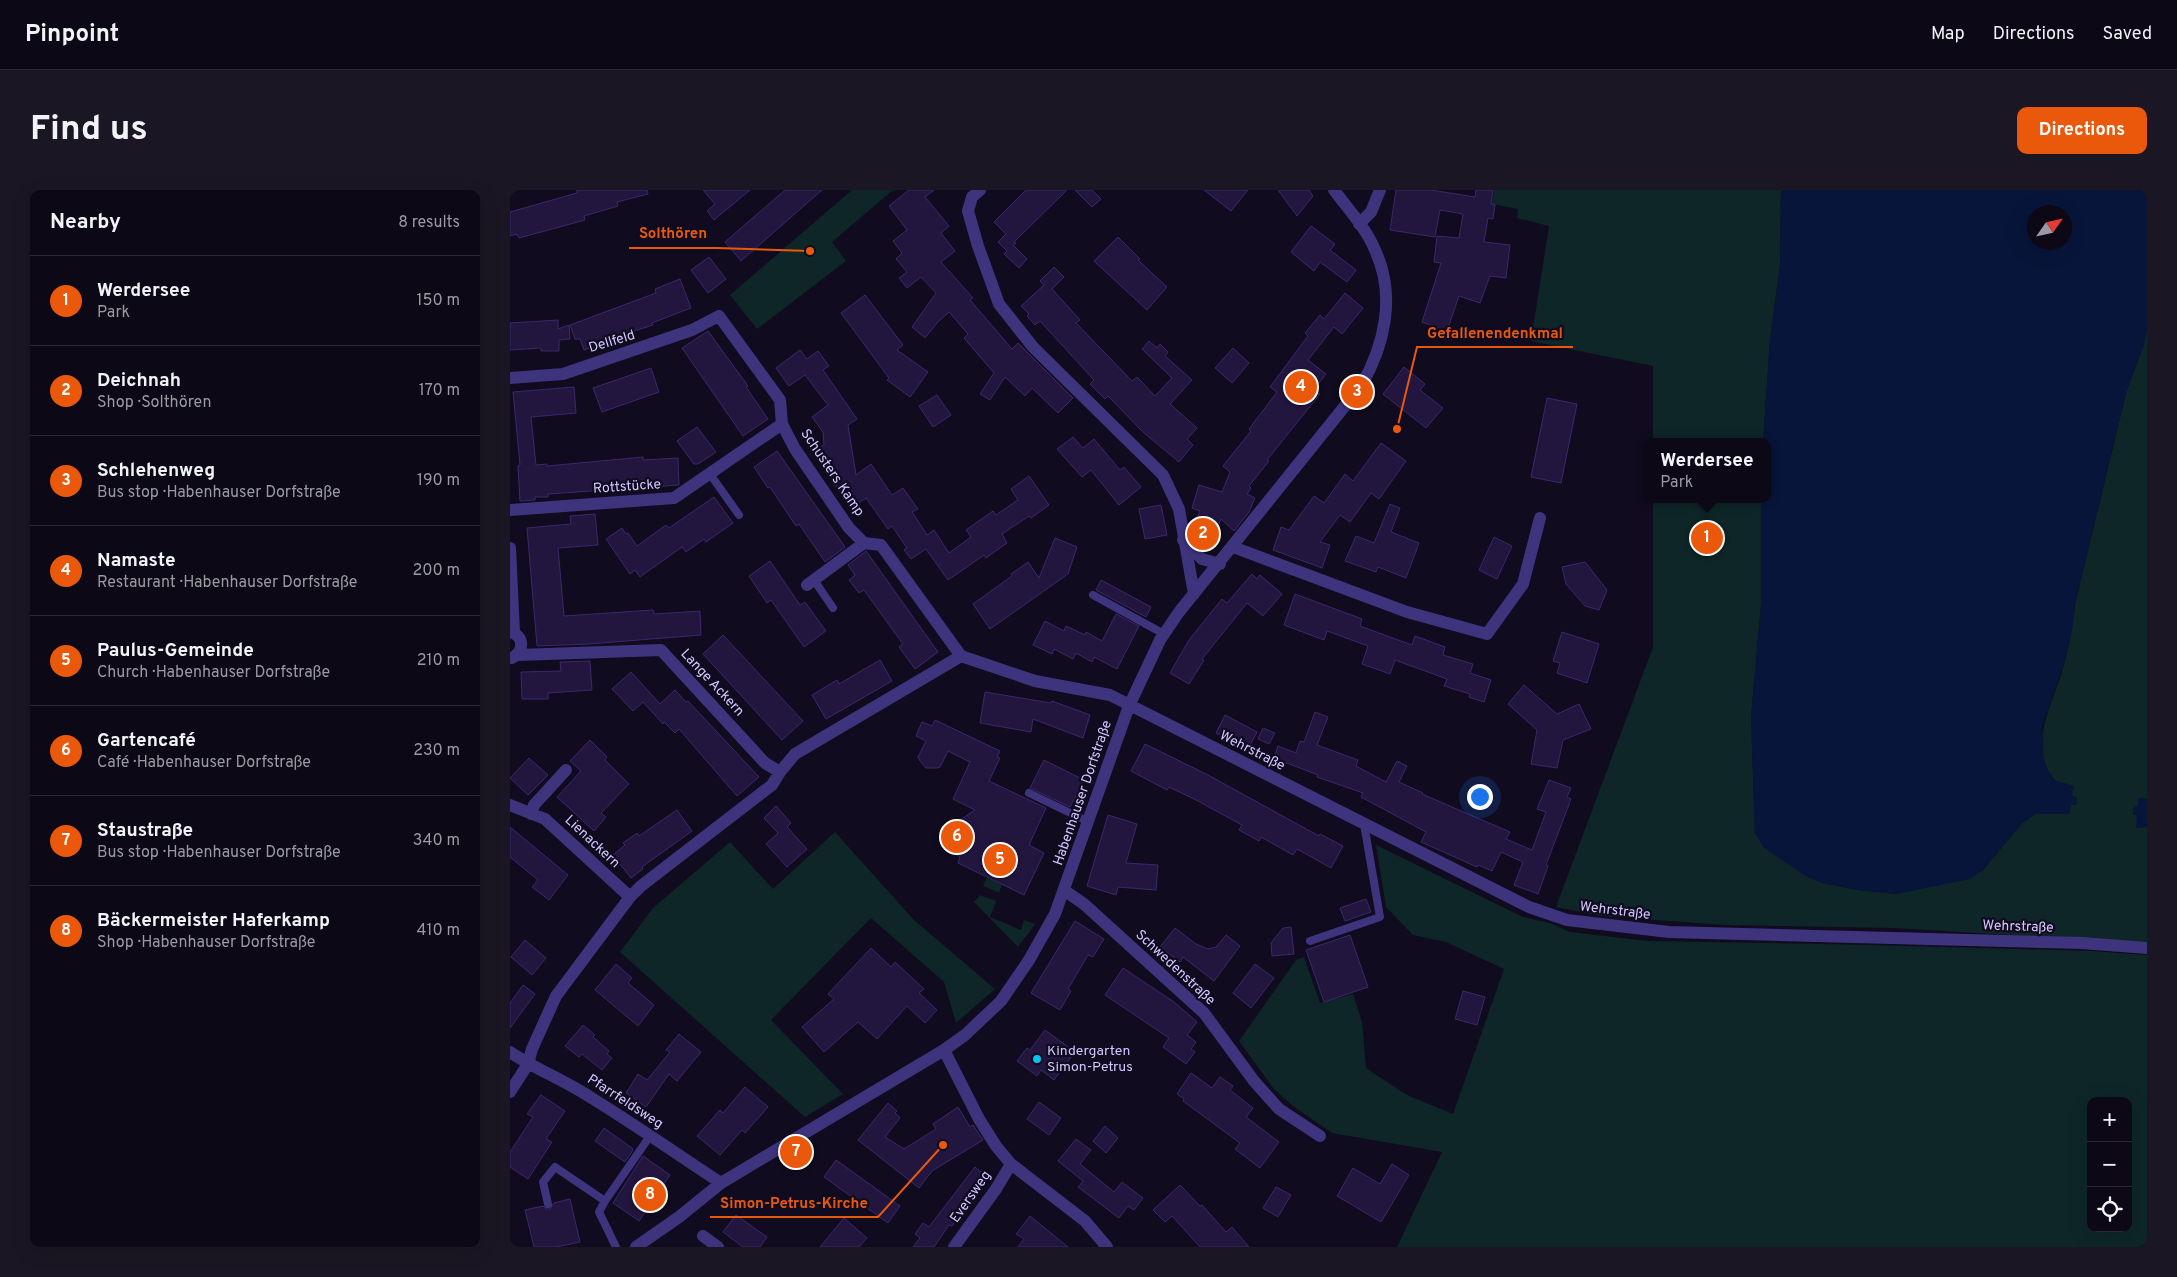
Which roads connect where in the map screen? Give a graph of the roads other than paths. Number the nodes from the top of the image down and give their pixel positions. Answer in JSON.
{"nodes":[{"id":1,"x":980,"y":190,"type":"edge"},
{"id":2,"x":1334,"y":190,"type":"edge"},
{"id":3,"x":1380,"y":190,"type":"edge"},
{"id":4,"x":1359,"y":224,"type":"junction"},
{"id":5,"x":719,"y":316,"type":"joint"},
{"id":6,"x":510,"y":378,"type":"edge"},
{"id":7,"x":782,"y":424,"type":"junction"},
{"id":8,"x":710,"y":474,"type":"junction"},
{"id":9,"x":510,"y":510,"type":"edge"},
{"id":10,"x":739,"y":514,"type":"dead end"},
{"id":11,"x":1540,"y":518,"type":"dead end"},
{"id":12,"x":1183,"y":540,"type":"junction"},
{"id":13,"x":864,"y":543,"type":"junction"},
{"id":14,"x":1233,"y":547,"type":"junction"},
{"id":15,"x":510,"y":548,"type":"edge"},
{"id":16,"x":1220,"y":564,"type":"junction"},
{"id":17,"x":811,"y":583,"type":"joint"},
{"id":18,"x":1194,"y":594,"type":"junction"},
{"id":19,"x":1093,"y":595,"type":"dead end"},
{"id":20,"x":833,"y":608,"type":"dead end"},
{"id":21,"x":512,"y":632,"type":"edge"},
{"id":22,"x":1164,"y":634,"type":"junction"},
{"id":23,"x":961,"y":656,"type":"junction"},
{"id":24,"x":514,"y":657,"type":"edge"},
{"id":25,"x":1129,"y":706,"type":"junction"},
{"id":26,"x":566,"y":770,"type":"dead end"},
{"id":27,"x":780,"y":772,"type":"junction"},
{"id":28,"x":1029,"y":793,"type":"dead end"},
{"id":29,"x":510,"y":806,"type":"edge"},
{"id":30,"x":531,"y":814,"type":"junction"},
{"id":31,"x":1089,"y":822,"type":"junction"},
{"id":32,"x":1364,"y":824,"type":"junction"},
{"id":33,"x":1065,"y":891,"type":"junction"},
{"id":34,"x":630,"y":897,"type":"junction"},
{"id":35,"x":1310,"y":941,"type":"dead end"},
{"id":36,"x":2147,"y":948,"type":"edge"},
{"id":37,"x":944,"y":1050,"type":"junction"},
{"id":38,"x":510,"y":1052,"type":"edge"},
{"id":39,"x":528,"y":1064,"type":"junction"},
{"id":40,"x":510,"y":1092,"type":"edge"},
{"id":41,"x":650,"y":1136,"type":"junction"},
{"id":42,"x":1320,"y":1136,"type":"dead end"},
{"id":43,"x":1011,"y":1164,"type":"junction"},
{"id":44,"x":720,"y":1183,"type":"junction"},
{"id":45,"x":605,"y":1201,"type":"junction"},
{"id":46,"x":548,"y":1204,"type":"dead end"},
{"id":47,"x":703,"y":1236,"type":"dead end"},
{"id":48,"x":616,"y":1247,"type":"edge"},
{"id":49,"x":636,"y":1247,"type":"edge"},
{"id":50,"x":718,"y":1247,"type":"edge"},
{"id":51,"x":954,"y":1247,"type":"edge"},
{"id":52,"x":1107,"y":1247,"type":"edge"}],
"edges":[{"from":1,"to":12,"type":"street"},
{"from":2,"to":4,"type":"street","name":"Habenhauser Dorfstraße"},
{"from":3,"to":4,"type":"street"},
{"from":4,"to":14,"type":"street","name":"Habenhauser Dorfstraße"},
{"from":5,"to":6,"type":"street","name":"Dellfeld"},
{"from":5,"to":7,"type":"street","name":"Schusters Kamp"},
{"from":7,"to":8,"type":"street","name":"Rottstücke"},
{"from":7,"to":13,"type":"street","name":"Schusters Kamp"},
{"from":8,"to":9,"type":"street","name":"Rottstücke"},
{"from":8,"to":10,"type":"lane"},
{"from":11,"to":14,"type":"street"},
{"from":12,"to":16,"type":"street"},
{"from":12,"to":18,"type":"street"},
{"from":13,"to":17,"type":"street"},
{"from":13,"to":23,"type":"street","name":"Schusters Kamp"},
{"from":14,"to":16,"type":"street","name":"Habenhauser Dorfstraße"},
{"from":15,"to":21,"type":"street"},
{"from":16,"to":18,"type":"street","name":"Habenhauser Dorfstraße"},
{"from":17,"to":20,"type":"lane"},
{"from":18,"to":22,"type":"street","name":"Habenhauser Dorfstraße"},
{"from":19,"to":22,"type":"lane"},
{"from":21,"to":24,"type":"street"},
{"from":22,"to":25,"type":"street","name":"Habenhauser Dorfstraße"},
{"from":23,"to":25,"type":"street","name":"Wehrstraße"},
{"from":23,"to":27,"type":"street"},
{"from":24,"to":27,"type":"street","name":"Lange Ackern"},
{"from":25,"to":31,"type":"street","name":"Habenhauser Dorfstraße"},
{"from":25,"to":32,"type":"street","name":"Wehrstraße"},
{"from":26,"to":30,"type":"street"},
{"from":27,"to":34,"type":"street"},
{"from":28,"to":31,"type":"lane"},
{"from":29,"to":30,"type":"street","name":"Lienackern"},
{"from":30,"to":34,"type":"street","name":"Lienackern"},
{"from":31,"to":33,"type":"street","name":"Habenhauser Dorfstraße"},
{"from":32,"to":35,"type":"lane"},
{"from":32,"to":36,"type":"street","name":"Wehrstraße"},
{"from":33,"to":37,"type":"street","name":"Habenhauser Dorfstraße"},
{"from":33,"to":42,"type":"street","name":"Schwedenstraße"},
{"from":34,"to":39,"type":"street"},
{"from":37,"to":43,"type":"street"},
{"from":37,"to":44,"type":"street","name":"Habenhauser Dorfstraße"},
{"from":38,"to":39,"type":"street","name":"Pfarrfeldsweg"},
{"from":39,"to":40,"type":"street"},
{"from":39,"to":41,"type":"street","name":"Pfarrfeldsweg"},
{"from":41,"to":44,"type":"street","name":"Pfarrfeldsweg"},
{"from":41,"to":45,"type":"lane"},
{"from":43,"to":51,"type":"street","name":"Eversweg"},
{"from":43,"to":52,"type":"street"},
{"from":44,"to":49,"type":"street","name":"Habenhauser Dorfstraße"},
{"from":45,"to":46,"type":"lane"},
{"from":45,"to":48,"type":"lane"},
{"from":47,"to":50,"type":"street"}]}
